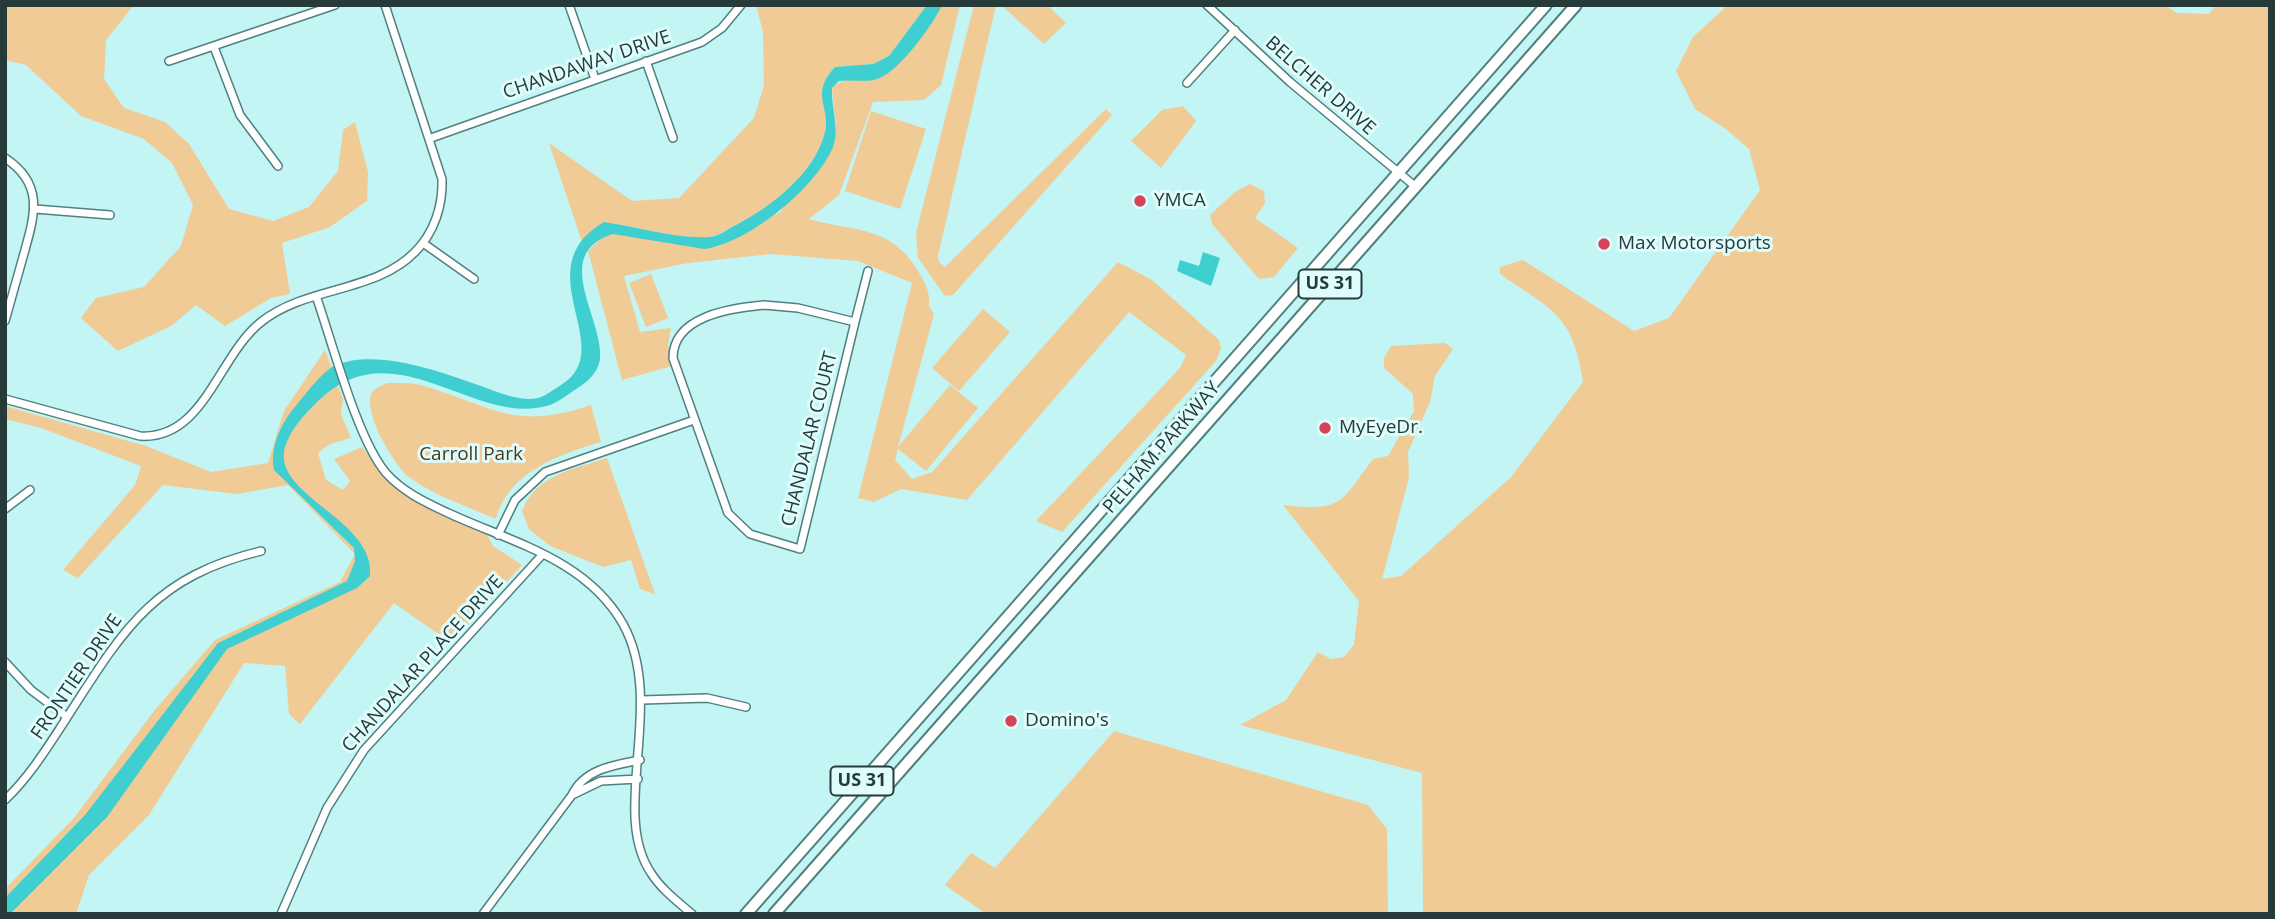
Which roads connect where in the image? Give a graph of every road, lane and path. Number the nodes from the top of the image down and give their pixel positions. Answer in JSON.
{"nodes":[{"id":1,"x":335,"y":5,"type":"edge"},
{"id":2,"x":385,"y":5,"type":"edge"},
{"id":3,"x":569,"y":5,"type":"edge"},
{"id":4,"x":741,"y":5,"type":"edge"},
{"id":5,"x":1207,"y":5,"type":"edge"},
{"id":6,"x":1546,"y":5,"type":"edge"},
{"id":7,"x":1576,"y":5,"type":"edge"},
{"id":8,"x":1234,"y":30,"type":"junction"},
{"id":9,"x":214,"y":47,"type":"junction"},
{"id":10,"x":169,"y":61,"type":"dead end"},
{"id":11,"x":646,"y":61,"type":"junction"},
{"id":12,"x":1487,"y":73,"type":"junction"},
{"id":13,"x":595,"y":79,"type":"junction"},
{"id":14,"x":1187,"y":83,"type":"dead end"},
{"id":15,"x":1503,"y":88,"type":"junction"},
{"id":16,"x":1446,"y":120,"type":"junction"},
{"id":17,"x":1462,"y":135,"type":"junction"},
{"id":18,"x":431,"y":138,"type":"junction"},
{"id":19,"x":673,"y":138,"type":"dead end"},
{"id":20,"x":5,"y":158,"type":"edge"},
{"id":21,"x":278,"y":166,"type":"dead end"},
{"id":22,"x":1400,"y":172,"type":"junction"},
{"id":23,"x":1416,"y":187,"type":"junction"},
{"id":24,"x":1368,"y":208,"type":"junction"},
{"id":25,"x":34,"y":209,"type":"junction"},
{"id":26,"x":110,"y":215,"type":"dead end"},
{"id":27,"x":1384,"y":223,"type":"junction"},
{"id":28,"x":423,"y":243,"type":"junction"},
{"id":29,"x":868,"y":271,"type":"dead end"},
{"id":30,"x":474,"y":279,"type":"dead end"},
{"id":31,"x":316,"y":296,"type":"junction"},
{"id":32,"x":5,"y":321,"type":"edge"},
{"id":33,"x":855,"y":323,"type":"junction"},
{"id":34,"x":1244,"y":348,"type":"junction"},
{"id":35,"x":1266,"y":357,"type":"junction"},
{"id":36,"x":5,"y":399,"type":"edge"},
{"id":37,"x":694,"y":419,"type":"junction"},
{"id":38,"x":30,"y":490,"type":"dead end"},
{"id":39,"x":5,"y":509,"type":"edge"},
{"id":40,"x":498,"y":535,"type":"junction"},
{"id":41,"x":261,"y":551,"type":"dead end"},
{"id":42,"x":543,"y":554,"type":"junction"},
{"id":43,"x":1063,"y":554,"type":"junction"},
{"id":44,"x":1079,"y":568,"type":"junction"},
{"id":45,"x":979,"y":649,"type":"junction"},
{"id":46,"x":5,"y":662,"type":"edge"},
{"id":47,"x":995,"y":663,"type":"junction"},
{"id":48,"x":642,"y":700,"type":"junction"},
{"id":49,"x":746,"y":707,"type":"dead end"},
{"id":50,"x":67,"y":717,"type":"junction"},
{"id":51,"x":901,"y":737,"type":"junction"},
{"id":52,"x":918,"y":751,"type":"junction"},
{"id":53,"x":639,"y":760,"type":"junction"},
{"id":54,"x":638,"y":779,"type":"junction"},
{"id":55,"x":572,"y":795,"type":"junction"},
{"id":56,"x":5,"y":800,"type":"edge"},
{"id":57,"x":758,"y":900,"type":"junction"},
{"id":58,"x":775,"y":913,"type":"edge"},
{"id":59,"x":281,"y":914,"type":"edge"},
{"id":60,"x":483,"y":914,"type":"edge"},
{"id":61,"x":692,"y":914,"type":"edge"},
{"id":62,"x":746,"y":914,"type":"edge"}],
"edges":[{"from":1,"to":9,"type":"street"},
{"from":2,"to":18,"type":"street"},
{"from":3,"to":13,"type":"street"},
{"from":4,"to":11,"type":"street","name":"CHANDAWAY DRIVE"},
{"from":5,"to":8,"type":"street","name":"BELCHER DRIVE"},
{"from":6,"to":12,"type":"main road","name":"PELHAM PARKWAY","number":"US 31"},
{"from":7,"to":15,"type":"main road","name":"PELHAM PARKWAY","number":"US 31"},
{"from":8,"to":14,"type":"street"},
{"from":8,"to":22,"type":"street","name":"BELCHER DRIVE"},
{"from":9,"to":10,"type":"street"},
{"from":9,"to":21,"type":"street"},
{"from":11,"to":13,"type":"street","name":"CHANDAWAY DRIVE"},
{"from":11,"to":19,"type":"street"},
{"from":12,"to":15,"type":"main road"},
{"from":12,"to":16,"type":"main road","name":"PELHAM PARKWAY","number":"US 31"},
{"from":13,"to":18,"type":"street","name":"CHANDAWAY DRIVE"},
{"from":15,"to":17,"type":"main road","name":"PELHAM PARKWAY","number":"US 31"},
{"from":16,"to":17,"type":"main road"},
{"from":16,"to":22,"type":"main road","name":"PELHAM PARKWAY","number":"US 31"},
{"from":17,"to":23,"type":"main road","name":"PELHAM PARKWAY","number":"US 31"},
{"from":18,"to":28,"type":"street"},
{"from":20,"to":25,"type":"street"},
{"from":22,"to":23,"type":"street","name":"BELCHER DRIVE"},
{"from":22,"to":24,"type":"main road","name":"PELHAM PARKWAY","number":"US 31"},
{"from":23,"to":27,"type":"main road","name":"PELHAM PARKWAY","number":"US 31"},
{"from":24,"to":27,"type":"main road"},
{"from":24,"to":34,"type":"main road","name":"PELHAM PARKWAY","number":"US 31"},
{"from":25,"to":26,"type":"street"},
{"from":25,"to":32,"type":"street"},
{"from":27,"to":35,"type":"main road","name":"PELHAM PARKWAY","number":"US 31"},
{"from":28,"to":30,"type":"street"},
{"from":28,"to":31,"type":"street"},
{"from":29,"to":33,"type":"street","name":"CHANDALAR COURT"},
{"from":31,"to":36,"type":"street"},
{"from":31,"to":40,"type":"street"},
{"from":33,"to":37,"type":"street","name":"CHANDALAR COURT"},
{"from":33,"to":37,"type":"street","name":"CHANDALAR COURT"},
{"from":34,"to":35,"type":"main road"},
{"from":34,"to":43,"type":"main road","name":"PELHAM PARKWAY","number":"US 31"},
{"from":35,"to":44,"type":"main road","name":"PELHAM PARKWAY","number":"US 31"},
{"from":37,"to":40,"type":"street"},
{"from":38,"to":39,"type":"street"},
{"from":40,"to":42,"type":"street"},
{"from":41,"to":50,"type":"street","name":"FRONTIER DRIVE"},
{"from":42,"to":48,"type":"street"},
{"from":42,"to":59,"type":"street","name":"CHANDALAR PLACE DRIVE"},
{"from":43,"to":44,"type":"main road"},
{"from":43,"to":45,"type":"main road","name":"PELHAM PARKWAY","number":"US 31"},
{"from":44,"to":47,"type":"main road","name":"PELHAM PARKWAY","number":"US 31"},
{"from":45,"to":47,"type":"main road"},
{"from":45,"to":51,"type":"main road","name":"PELHAM PARKWAY","number":"US 31"},
{"from":46,"to":50,"type":"street"},
{"from":47,"to":52,"type":"main road","name":"PELHAM PARKWAY","number":"US 31"},
{"from":48,"to":49,"type":"street"},
{"from":48,"to":53,"type":"street"},
{"from":50,"to":56,"type":"street","name":"FRONTIER DRIVE"},
{"from":51,"to":52,"type":"main road"},
{"from":51,"to":57,"type":"main road","name":"PELHAM PARKWAY","number":"US 31"},
{"from":52,"to":58,"type":"main road","name":"PELHAM PARKWAY","number":"US 31"},
{"from":53,"to":54,"type":"street"},
{"from":53,"to":55,"type":"street"},
{"from":54,"to":55,"type":"street"},
{"from":54,"to":61,"type":"street"},
{"from":55,"to":60,"type":"street"},
{"from":57,"to":58,"type":"main road"},
{"from":57,"to":62,"type":"main road","name":"PELHAM PARKWAY","number":"US 31"}]}
